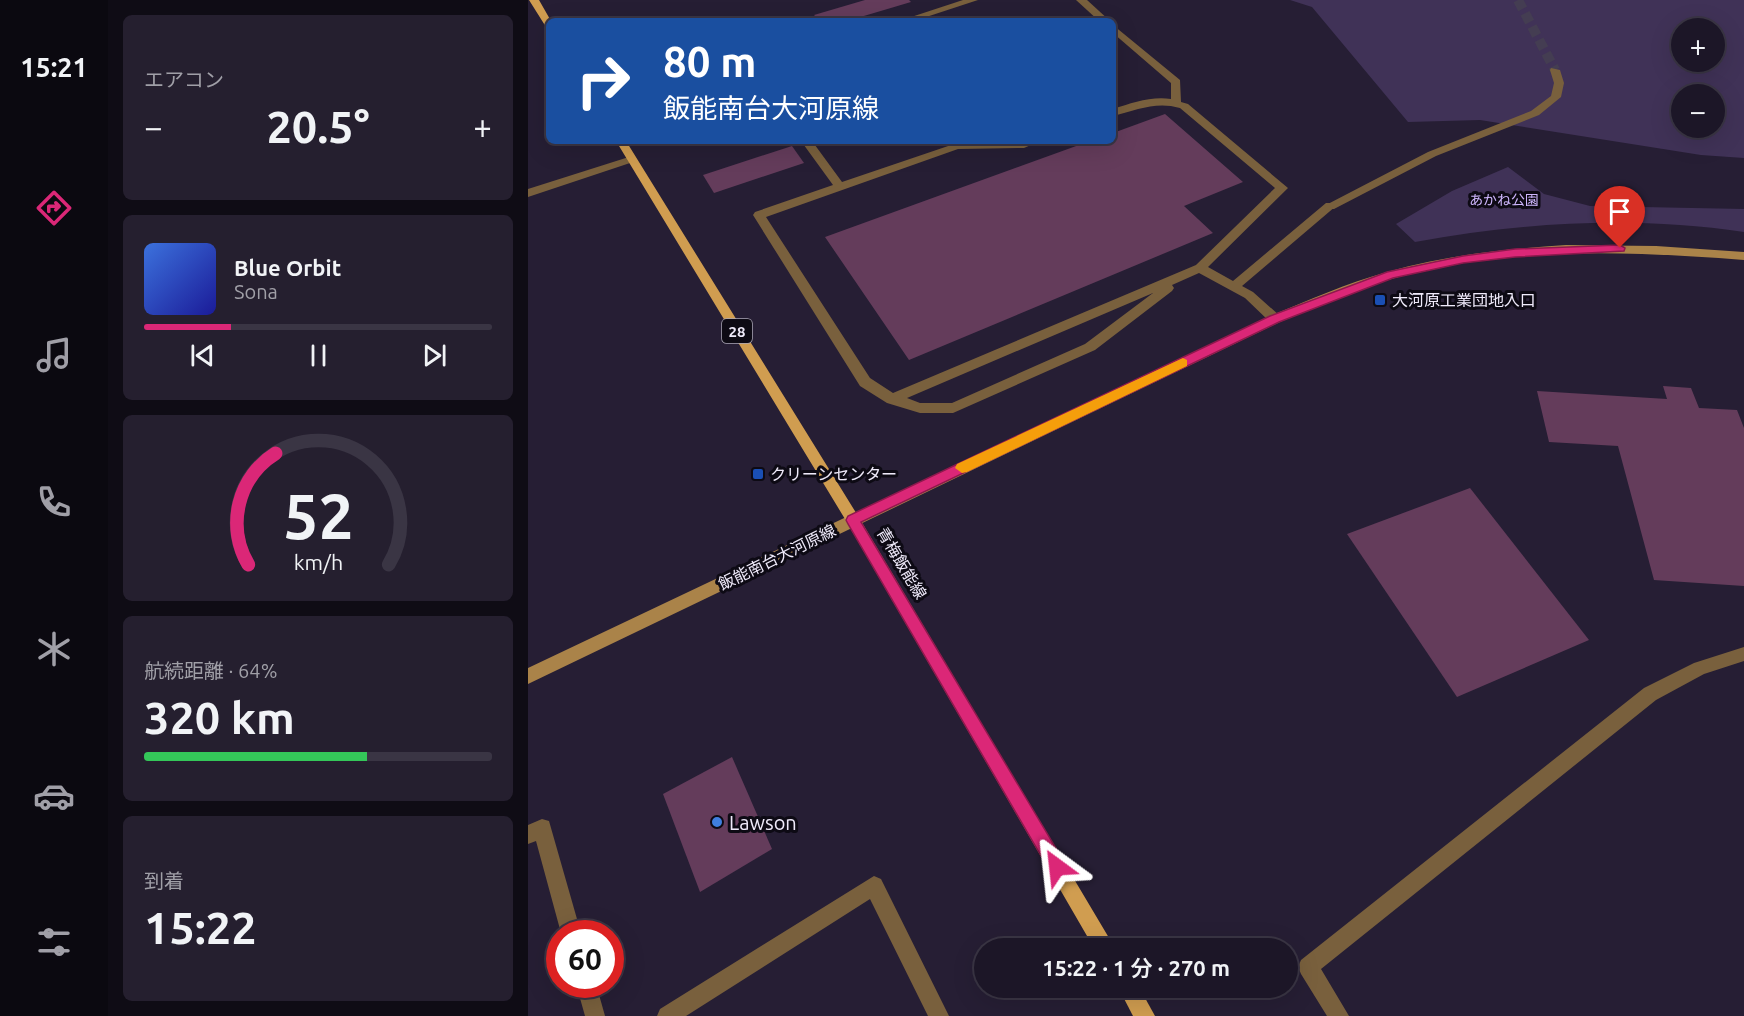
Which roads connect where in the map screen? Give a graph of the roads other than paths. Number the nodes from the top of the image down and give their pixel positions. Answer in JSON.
{"nodes":[{"id":1,"x":534,"y":0,"type":"edge"},
{"id":2,"x":973,"y":0,"type":"edge"},
{"id":3,"x":1081,"y":0,"type":"edge"},
{"id":4,"x":914,"y":18,"type":"edge"},
{"id":5,"x":1102,"y":18,"type":"edge"},
{"id":6,"x":546,"y":20,"type":"edge"},
{"id":7,"x":1116,"y":31,"type":"edge"},
{"id":8,"x":1555,"y":70,"type":"tunnel mouth"},
{"id":9,"x":1176,"y":103,"type":"junction"},
{"id":10,"x":1116,"y":112,"type":"edge"},
{"id":11,"x":623,"y":144,"type":"edge"},
{"id":12,"x":808,"y":144,"type":"edge"},
{"id":13,"x":970,"y":144,"type":"edge"},
{"id":14,"x":1000,"y":144,"type":"edge"},
{"id":15,"x":1027,"y":144,"type":"edge"},
{"id":16,"x":632,"y":159,"type":"junction"},
{"id":17,"x":840,"y":186,"type":"junction"},
{"id":18,"x":528,"y":193,"type":"edge"},
{"id":19,"x":1744,"y":256,"type":"edge"},
{"id":20,"x":1200,"y":268,"type":"junction"},
{"id":21,"x":1187,"y":273,"type":"junction"},
{"id":22,"x":1234,"y":286,"type":"junction"},
{"id":23,"x":1275,"y":319,"type":"junction"},
{"id":24,"x":892,"y":399,"type":"junction"},
{"id":25,"x":853,"y":520,"type":"junction"},
{"id":26,"x":1744,"y":654,"type":"edge"},
{"id":27,"x":528,"y":676,"type":"edge"},
{"id":28,"x":528,"y":835,"type":"edge"},
{"id":29,"x":567,"y":920,"type":"edge"},
{"id":30,"x":1099,"y":938,"type":"edge"},
{"id":31,"x":590,"y":998,"type":"edge"},
{"id":32,"x":1134,"y":998,"type":"edge"},
{"id":33,"x":595,"y":1016,"type":"edge"},
{"id":34,"x":667,"y":1016,"type":"edge"},
{"id":35,"x":939,"y":1016,"type":"edge"},
{"id":36,"x":1145,"y":1016,"type":"edge"},
{"id":37,"x":1339,"y":1016,"type":"edge"}],
"edges":[{"from":1,"to":6,"type":"main road"},
{"from":2,"to":4,"type":"street"},
{"from":3,"to":5,"type":"street"},
{"from":7,"to":9,"type":"street"},
{"from":8,"to":22,"type":"street"},
{"from":9,"to":10,"type":"street"},
{"from":9,"to":20,"type":"street"},
{"from":11,"to":16,"type":"main road","name":"青梅飯能線","number":"28"},
{"from":12,"to":17,"type":"street"},
{"from":13,"to":17,"type":"street"},
{"from":14,"to":15,"type":"street"},
{"from":16,"to":18,"type":"street"},
{"from":16,"to":25,"type":"main road","name":"青梅飯能線","number":"28"},
{"from":17,"to":24,"type":"street"},
{"from":19,"to":23,"type":"street","name":"飯能南台大河原線"},
{"from":20,"to":21,"type":"street"},
{"from":20,"to":22,"type":"street"},
{"from":21,"to":24,"type":"street"},
{"from":21,"to":24,"type":"street"},
{"from":22,"to":23,"type":"street"},
{"from":23,"to":25,"type":"street","name":"飯能南台大河原線"},
{"from":25,"to":27,"type":"street","name":"飯能南台大河原線"},
{"from":25,"to":30,"type":"main road","name":"青梅飯能線","number":"28"},
{"from":26,"to":37,"type":"street"},
{"from":28,"to":29,"type":"street"},
{"from":31,"to":33,"type":"street"},
{"from":32,"to":36,"type":"main road"},
{"from":34,"to":35,"type":"street"}]}
